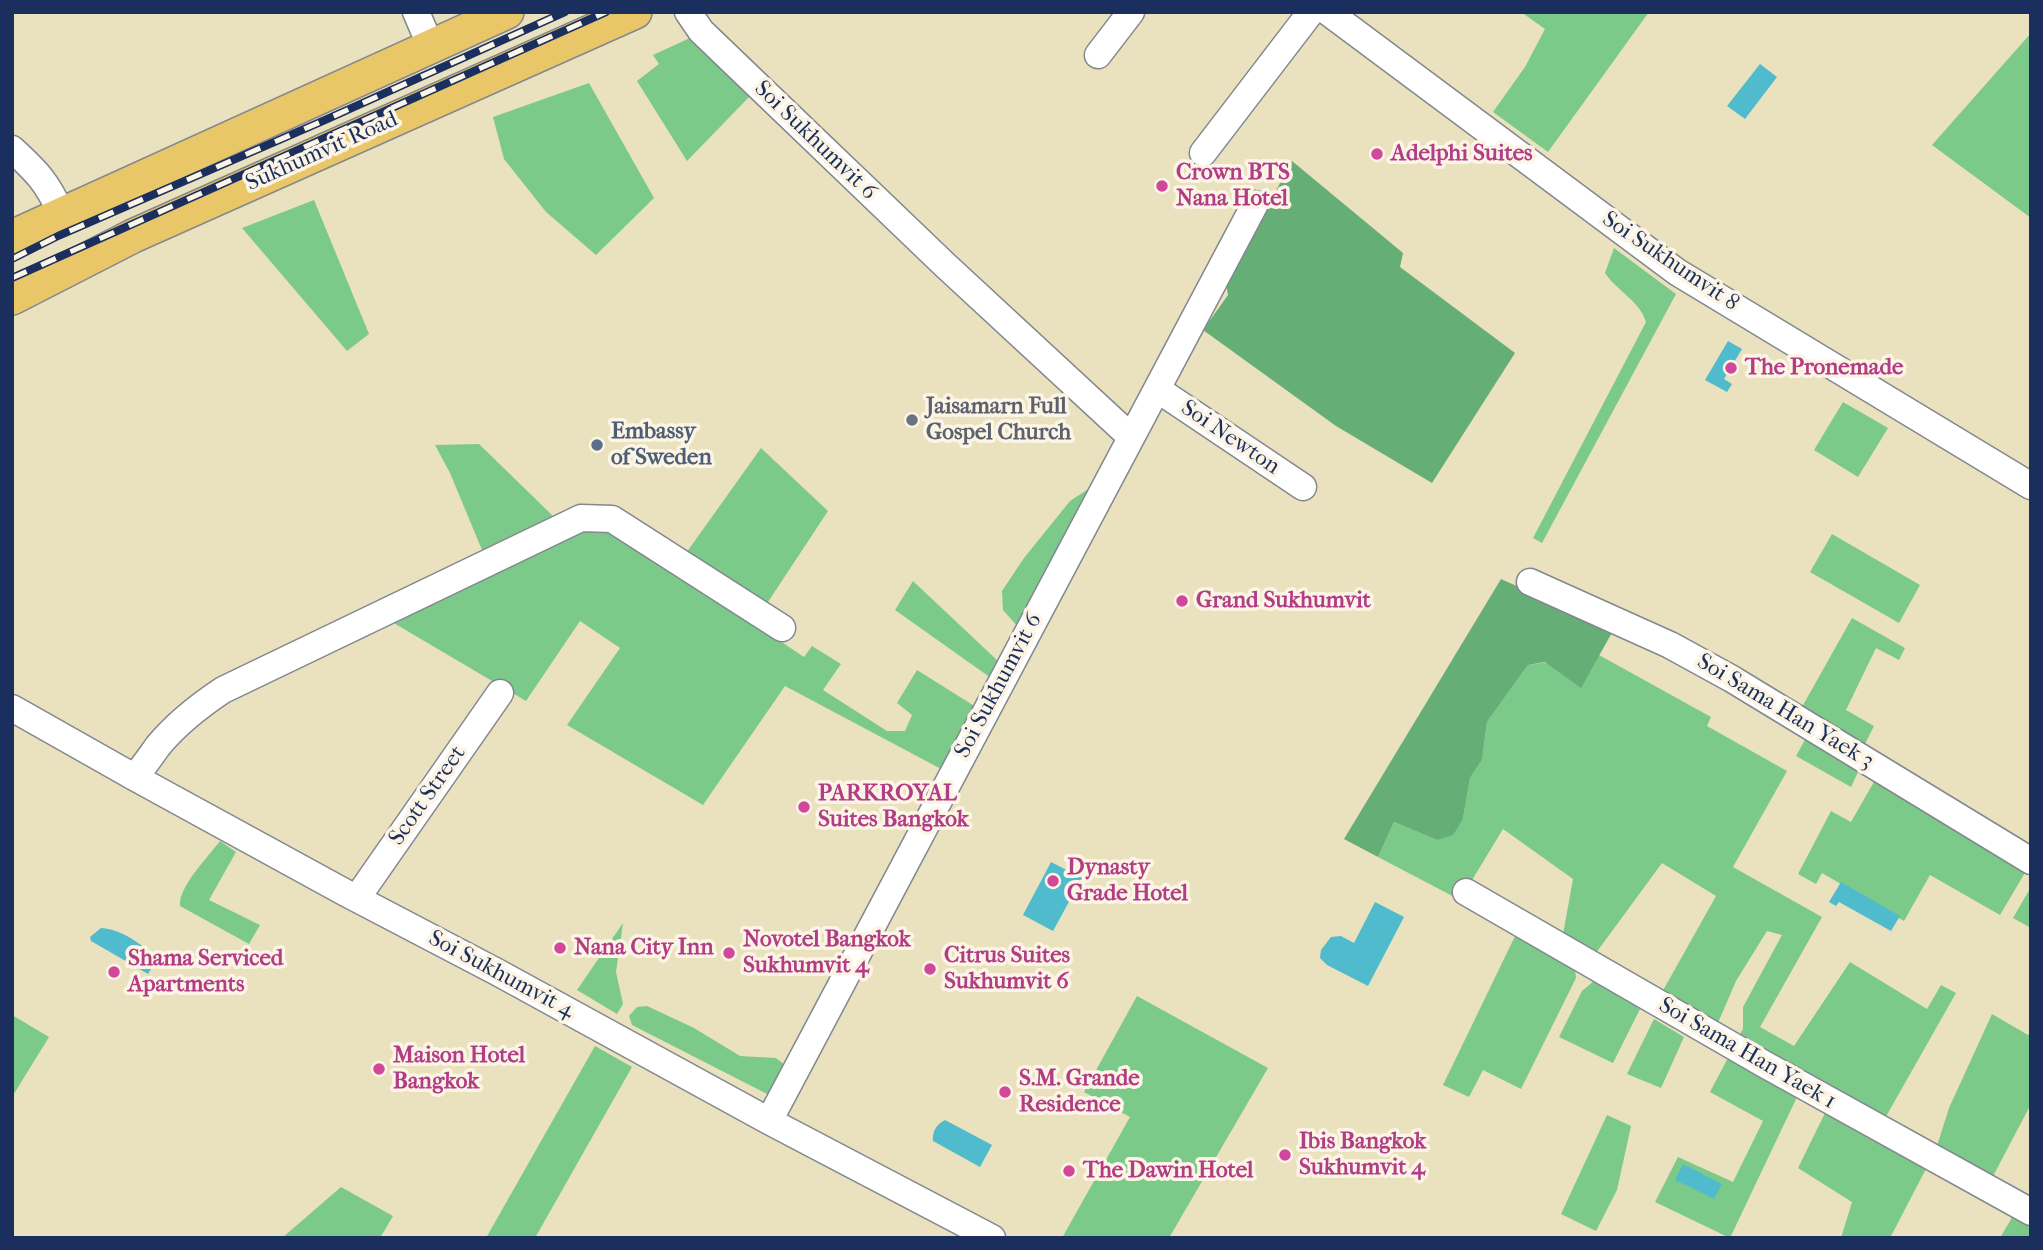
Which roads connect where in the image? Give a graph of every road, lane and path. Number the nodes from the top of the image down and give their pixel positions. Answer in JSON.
{"nodes":[{"id":1,"x":416,"y":12,"type":"edge"},
{"id":2,"x":508,"y":12,"type":"edge"},
{"id":3,"x":635,"y":12,"type":"edge"},
{"id":4,"x":688,"y":12,"type":"edge"},
{"id":5,"x":1131,"y":12,"type":"edge"},
{"id":6,"x":1311,"y":12,"type":"edge"},
{"id":7,"x":1328,"y":12,"type":"edge"},
{"id":8,"x":431,"y":47,"type":"junction"},
{"id":9,"x":1098,"y":55,"type":"dead end"},
{"id":10,"x":12,"y":149,"type":"edge"},
{"id":11,"x":1203,"y":153,"type":"dead end"},
{"id":12,"x":1255,"y":204,"type":"dead end"},
{"id":13,"x":61,"y":213,"type":"junction"},
{"id":14,"x":12,"y":237,"type":"edge"},
{"id":15,"x":12,"y":298,"type":"edge"},
{"id":16,"x":1157,"y":389,"type":"junction"},
{"id":17,"x":1131,"y":437,"type":"junction"},
{"id":18,"x":2031,"y":486,"type":"edge"},
{"id":19,"x":1303,"y":487,"type":"dead end"},
{"id":20,"x":1530,"y":582,"type":"dead end"},
{"id":21,"x":782,"y":628,"type":"dead end"},
{"id":22,"x":500,"y":693,"type":"dead end"},
{"id":23,"x":12,"y":708,"type":"edge"},
{"id":24,"x":134,"y":777,"type":"junction"},
{"id":25,"x":2031,"y":861,"type":"edge"},
{"id":26,"x":1466,"y":892,"type":"dead end"},
{"id":27,"x":357,"y":898,"type":"junction"},
{"id":28,"x":769,"y":1121,"type":"junction"},
{"id":29,"x":2031,"y":1212,"type":"edge"},
{"id":30,"x":992,"y":1238,"type":"edge"}],
"edges":[{"from":1,"to":8,"type":"street"},
{"from":2,"to":8,"type":"main road"},
{"from":3,"to":15,"type":"main road","name":"Sukhumvit Road"},
{"from":4,"to":17,"type":"street","name":"Soi Sukhumvit 6"},
{"from":5,"to":9,"type":"street"},
{"from":6,"to":11,"type":"street"},
{"from":7,"to":18,"type":"street","name":"Soi Sukhumvit 8"},
{"from":8,"to":13,"type":"main road"},
{"from":10,"to":13,"type":"street"},
{"from":12,"to":16,"type":"street","name":"Soi Sukhumvit 6"},
{"from":13,"to":14,"type":"main road"},
{"from":16,"to":17,"type":"street","name":"Soi Sukhumvit 6"},
{"from":16,"to":19,"type":"street","name":"Soi Newton"},
{"from":17,"to":28,"type":"street","name":"Soi Sukhumvit 6"},
{"from":20,"to":25,"type":"street","name":"Soi Sama Han Yaek 3"},
{"from":21,"to":24,"type":"street"},
{"from":22,"to":27,"type":"street","name":"Scott Street"},
{"from":23,"to":24,"type":"street","name":"Soi Sukhumvit 4"},
{"from":24,"to":27,"type":"street","name":"Soi Sukhumvit 4"},
{"from":26,"to":29,"type":"street","name":"Soi Sama Han Yaek 1"},
{"from":27,"to":28,"type":"street","name":"Soi Sukhumvit 4"},
{"from":28,"to":30,"type":"street","name":"Soi Sukhumvit 4"}]}
